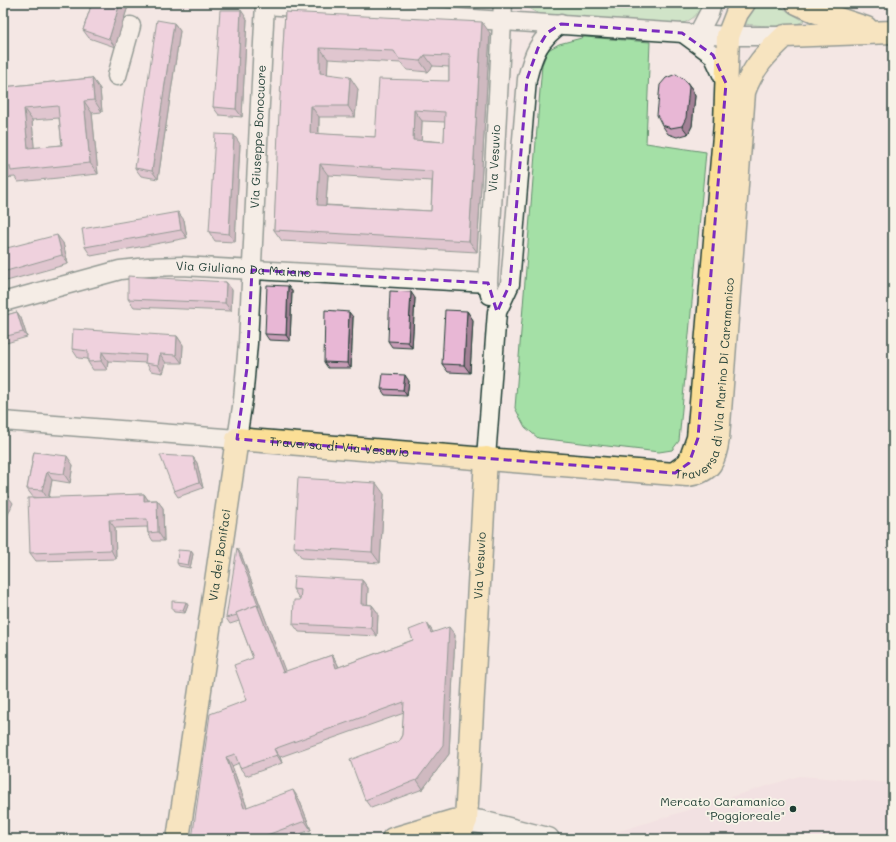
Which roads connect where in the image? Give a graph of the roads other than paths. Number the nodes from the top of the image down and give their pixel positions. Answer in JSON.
{"nodes":[{"id":1,"x":712,"y":3,"type":"edge"},
{"id":2,"x":744,"y":3,"type":"edge"},
{"id":3,"x":797,"y":3,"type":"edge"},
{"id":4,"x":265,"y":4,"type":"edge"},
{"id":5,"x":503,"y":11,"type":"edge"},
{"id":6,"x":561,"y":24,"type":"junction"},
{"id":7,"x":131,"y":26,"type":"dead end"},
{"id":8,"x":885,"y":32,"type":"edge"},
{"id":9,"x":690,"y":33,"type":"junction"},
{"id":10,"x":728,"y":36,"type":"junction"},
{"id":11,"x":785,"y":36,"type":"junction"},
{"id":12,"x":117,"y":76,"type":"dead end"},
{"id":13,"x":726,"y":83,"type":"junction"},
{"id":14,"x":252,"y":270,"type":"junction"},
{"id":15,"x":488,"y":283,"type":"junction"},
{"id":16,"x":3,"y":302,"type":"edge"},
{"id":17,"x":497,"y":312,"type":"junction"},
{"id":18,"x":3,"y":422,"type":"edge"},
{"id":19,"x":237,"y":439,"type":"junction"},
{"id":20,"x":486,"y":458,"type":"junction"},
{"id":21,"x":675,"y":473,"type":"junction"},
{"id":22,"x":463,"y":830,"type":"edge"},
{"id":23,"x":407,"y":837,"type":"edge"},
{"id":24,"x":529,"y":837,"type":"edge"},
{"id":25,"x":178,"y":839,"type":"edge"}],
"edges":[{"from":1,"to":9,"type":"street"},
{"from":2,"to":10,"type":"main road","name":"Traversa di Via Marino Di Caramanico"},
{"from":3,"to":8,"type":"main road"},
{"from":4,"to":5,"type":"street"},
{"from":4,"to":14,"type":"street","name":"Via Giuseppe Bonocuore"},
{"from":5,"to":6,"type":"street"},
{"from":5,"to":15,"type":"street","name":"Via Vesuvio"},
{"from":6,"to":9,"type":"street"},
{"from":6,"to":17,"type":"street","name":"Via Vesuvio"},
{"from":7,"to":12,"type":"street"},
{"from":8,"to":11,"type":"main road"},
{"from":9,"to":10,"type":"street"},
{"from":9,"to":13,"type":"street","name":"Traversa di Via Marino Di Caramanico"},
{"from":10,"to":11,"type":"street"},
{"from":10,"to":13,"type":"main road","name":"Traversa di Via Marino Di Caramanico"},
{"from":11,"to":21,"type":"main road","name":"Traversa di Via Marino Di Caramanico"},
{"from":13,"to":21,"type":"main road","name":"Traversa di Via Marino Di Caramanico"},
{"from":14,"to":15,"type":"street","name":"Via Giuliano Da Maiano"},
{"from":14,"to":16,"type":"street","name":"Via Giuliano Da Maiano"},
{"from":14,"to":19,"type":"street","name":"Via dei Bonifaci"},
{"from":15,"to":17,"type":"street","name":"Via Vesuvio"},
{"from":17,"to":20,"type":"street","name":"Via Vesuvio"},
{"from":18,"to":19,"type":"street","name":"Traversa di Via Vesuvio"},
{"from":19,"to":20,"type":"main road","name":"Traversa di Via Vesuvio"},
{"from":19,"to":25,"type":"main road","name":"Via dei Bonifaci"},
{"from":20,"to":21,"type":"main road","name":"Traversa di Via Vesuvio"},
{"from":20,"to":22,"type":"main road","name":"Via Vesuvio"},
{"from":22,"to":23,"type":"main road"},
{"from":22,"to":24,"type":"main road"}]}
